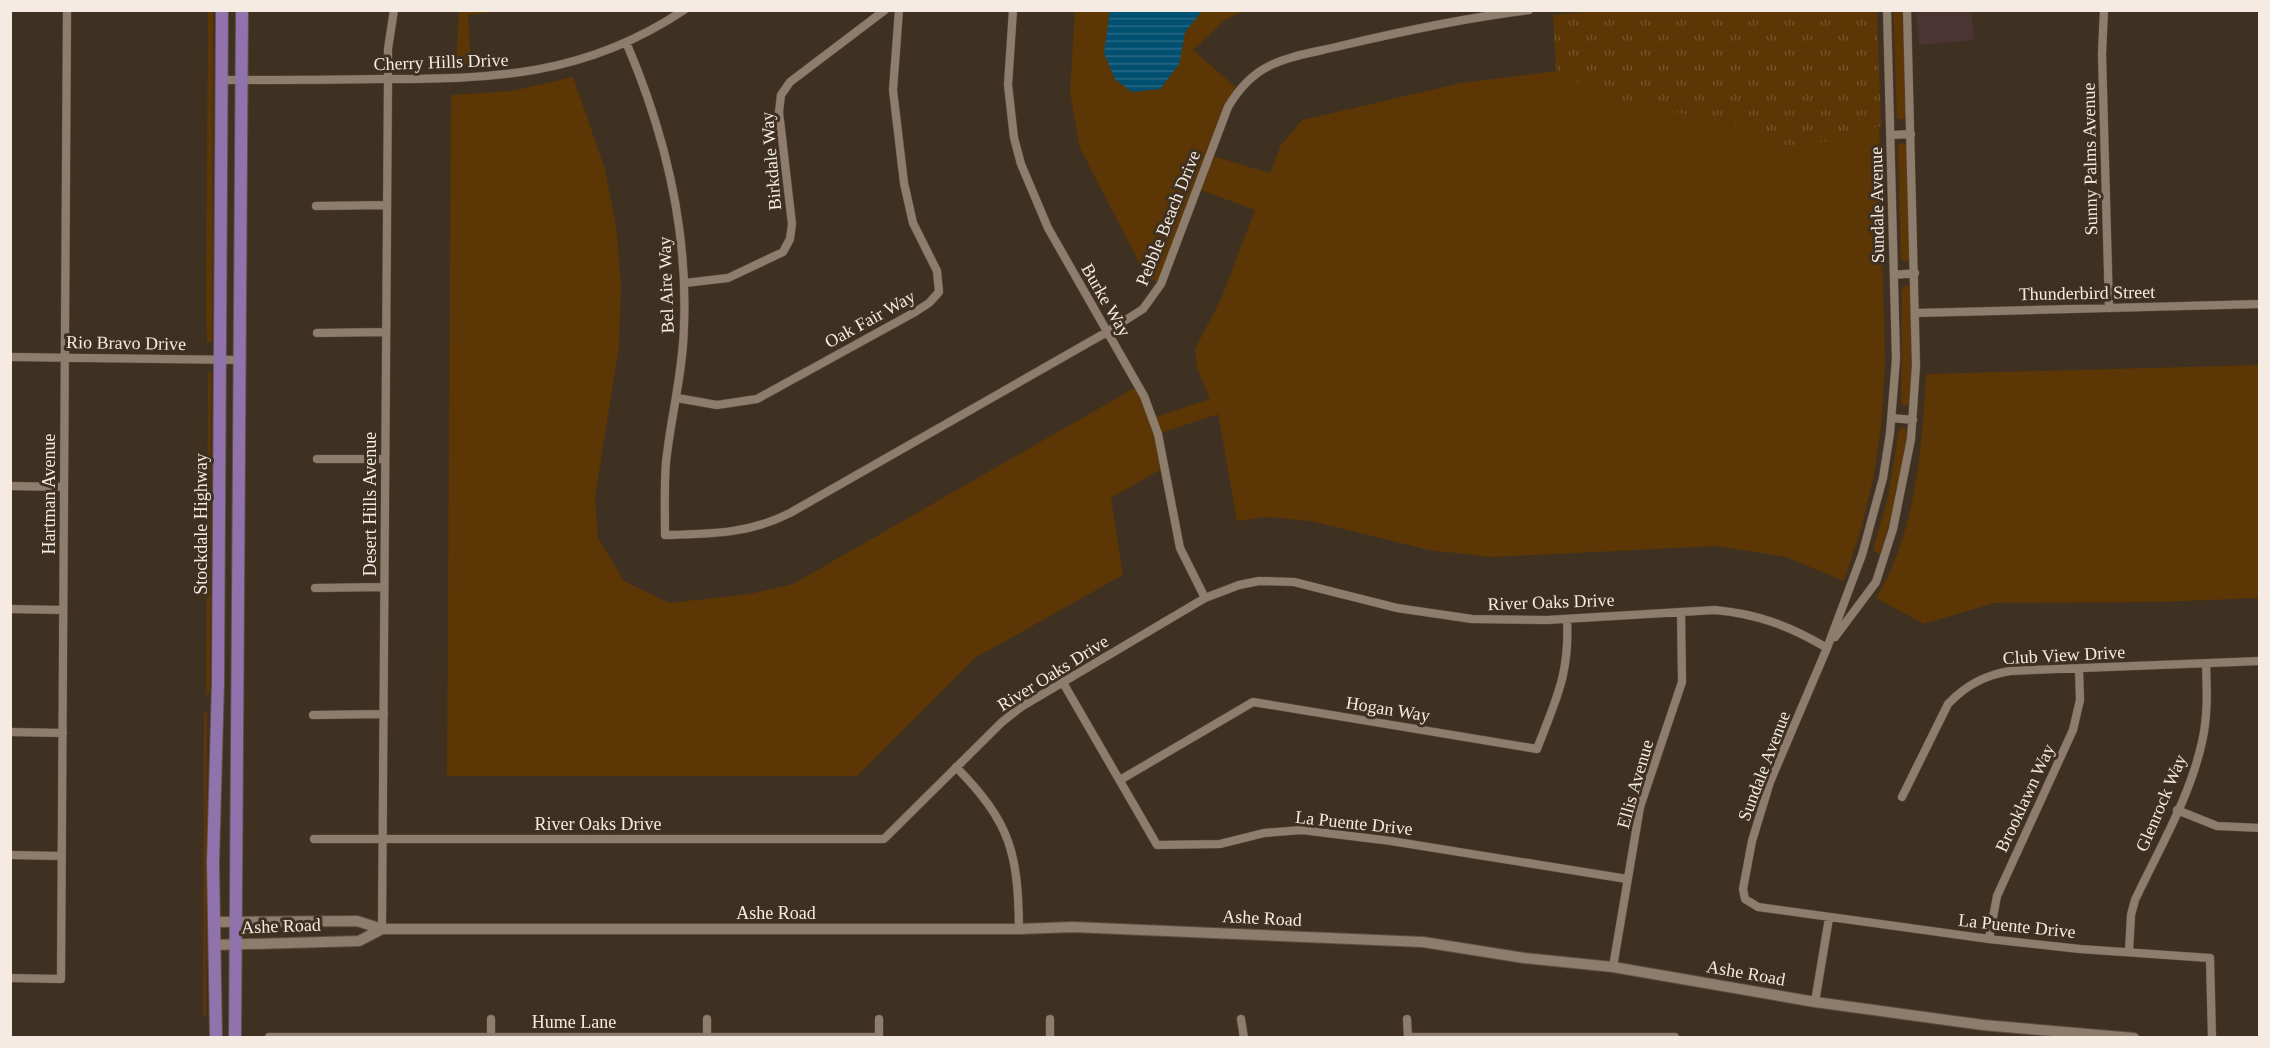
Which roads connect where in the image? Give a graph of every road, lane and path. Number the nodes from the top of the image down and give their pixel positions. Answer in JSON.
{"nodes":[{"id":1,"x":67,"y":10,"type":"edge"},
{"id":2,"x":222,"y":10,"type":"edge"},
{"id":3,"x":242,"y":10,"type":"edge"},
{"id":4,"x":394,"y":10,"type":"edge"},
{"id":5,"x":684,"y":10,"type":"edge"},
{"id":6,"x":885,"y":10,"type":"edge"},
{"id":7,"x":899,"y":10,"type":"edge"},
{"id":8,"x":1013,"y":10,"type":"edge"},
{"id":9,"x":1529,"y":10,"type":"edge"},
{"id":10,"x":1887,"y":10,"type":"edge"},
{"id":11,"x":1907,"y":10,"type":"edge"},
{"id":12,"x":2104,"y":10,"type":"edge"},
{"id":13,"x":626,"y":42,"type":"junction"},
{"id":14,"x":221,"y":80,"type":"junction"},
{"id":15,"x":242,"y":80,"type":"junction"},
{"id":16,"x":387,"y":80,"type":"junction"},
{"id":17,"x":1911,"y":134,"type":"junction"},
{"id":18,"x":1891,"y":135,"type":"junction"},
{"id":19,"x":387,"y":205,"type":"junction"},
{"id":20,"x":316,"y":206,"type":"dead end"},
{"id":21,"x":1915,"y":273,"type":"junction"},
{"id":22,"x":1894,"y":274,"type":"junction"},
{"id":23,"x":684,"y":283,"type":"junction"},
{"id":24,"x":2259,"y":304,"type":"edge"},
{"id":25,"x":2109,"y":308,"type":"junction"},
{"id":26,"x":1916,"y":313,"type":"junction"},
{"id":27,"x":386,"y":332,"type":"junction"},
{"id":28,"x":1107,"y":332,"type":"junction"},
{"id":29,"x":317,"y":333,"type":"dead end"},
{"id":30,"x":10,"y":357,"type":"edge"},
{"id":31,"x":65,"y":357,"type":"junction"},
{"id":32,"x":219,"y":360,"type":"junction"},
{"id":33,"x":240,"y":360,"type":"junction"},
{"id":34,"x":676,"y":398,"type":"junction"},
{"id":35,"x":1892,"y":418,"type":"junction"},
{"id":36,"x":1913,"y":420,"type":"junction"},
{"id":37,"x":317,"y":459,"type":"dead end"},
{"id":38,"x":385,"y":459,"type":"junction"},
{"id":39,"x":10,"y":486,"type":"edge"},
{"id":40,"x":64,"y":487,"type":"junction"},
{"id":41,"x":666,"y":535,"type":"joint"},
{"id":42,"x":384,"y":587,"type":"junction"},
{"id":43,"x":315,"y":588,"type":"dead end"},
{"id":44,"x":1205,"y":598,"type":"junction"},
{"id":45,"x":10,"y":609,"type":"edge"},
{"id":46,"x":63,"y":610,"type":"junction"},
{"id":47,"x":1681,"y":612,"type":"junction"},
{"id":48,"x":1567,"y":619,"type":"junction"},
{"id":49,"x":1827,"y":648,"type":"junction"},
{"id":50,"x":2259,"y":662,"type":"edge"},
{"id":51,"x":2206,"y":664,"type":"junction"},
{"id":52,"x":2079,"y":669,"type":"junction"},
{"id":53,"x":1062,"y":681,"type":"junction"},
{"id":54,"x":384,"y":714,"type":"junction"},
{"id":55,"x":313,"y":715,"type":"dead end"},
{"id":56,"x":10,"y":732,"type":"edge"},
{"id":57,"x":63,"y":733,"type":"junction"},
{"id":58,"x":956,"y":767,"type":"junction"},
{"id":59,"x":1120,"y":780,"type":"junction"},
{"id":60,"x":1902,"y":797,"type":"dead end"},
{"id":61,"x":2176,"y":810,"type":"junction"},
{"id":62,"x":2259,"y":828,"type":"edge"},
{"id":63,"x":314,"y":839,"type":"dead end"},
{"id":64,"x":383,"y":839,"type":"junction"},
{"id":65,"x":10,"y":855,"type":"edge"},
{"id":66,"x":62,"y":856,"type":"junction"},
{"id":67,"x":1627,"y":879,"type":"junction"},
{"id":68,"x":1745,"y":899,"type":"joint"},
{"id":69,"x":1829,"y":918,"type":"junction"},
{"id":70,"x":237,"y":921,"type":"junction"},
{"id":71,"x":213,"y":922,"type":"junction"},
{"id":72,"x":382,"y":929,"type":"junction"},
{"id":73,"x":1019,"y":929,"type":"junction"},
{"id":74,"x":1989,"y":939,"type":"junction"},
{"id":75,"x":237,"y":944,"type":"junction"},
{"id":76,"x":214,"y":945,"type":"junction"},
{"id":77,"x":2129,"y":951,"type":"junction"},
{"id":78,"x":1613,"y":967,"type":"junction"},
{"id":79,"x":10,"y":978,"type":"edge"},
{"id":80,"x":1815,"y":1002,"type":"junction"},
{"id":81,"x":491,"y":1019,"type":"dead end"},
{"id":82,"x":707,"y":1019,"type":"dead end"},
{"id":83,"x":879,"y":1019,"type":"dead end"},
{"id":84,"x":1050,"y":1019,"type":"dead end"},
{"id":85,"x":1241,"y":1019,"type":"dead end"},
{"id":86,"x":1407,"y":1019,"type":"dead end"},
{"id":87,"x":1675,"y":1028,"type":"dead end"},
{"id":88,"x":269,"y":1037,"type":"edge"},
{"id":89,"x":491,"y":1037,"type":"edge"},
{"id":90,"x":707,"y":1037,"type":"edge"},
{"id":91,"x":879,"y":1037,"type":"edge"},
{"id":92,"x":1407,"y":1037,"type":"edge"},
{"id":93,"x":1675,"y":1037,"type":"edge"},
{"id":94,"x":216,"y":1038,"type":"edge"},
{"id":95,"x":236,"y":1038,"type":"edge"},
{"id":96,"x":1050,"y":1038,"type":"edge"},
{"id":97,"x":1244,"y":1038,"type":"edge"},
{"id":98,"x":2134,"y":1038,"type":"edge"},
{"id":99,"x":2212,"y":1038,"type":"edge"}],
"edges":[{"from":1,"to":31,"type":"street","name":"Hartman Avenue"},
{"from":2,"to":14,"type":"main road","name":"Stockdale Highway"},
{"from":3,"to":15,"type":"main road","name":"Stockdale Highway"},
{"from":4,"to":16,"type":"street","name":"Desert Hills Avenue"},
{"from":5,"to":13,"type":"street","name":"Cherry Hills Drive"},
{"from":6,"to":23,"type":"street","name":"Birkdale Way"},
{"from":7,"to":34,"type":"street","name":"Oak Fair Way"},
{"from":8,"to":28,"type":"street","name":"Burke Way"},
{"from":9,"to":28,"type":"street","name":"Pebble Beach Drive"},
{"from":10,"to":18,"type":"street","name":"Sundale Avenue"},
{"from":11,"to":17,"type":"street","name":"Sundale Avenue"},
{"from":12,"to":25,"type":"street","name":"Sunny Palms Avenue"},
{"from":13,"to":16,"type":"street","name":"Cherry Hills Drive"},
{"from":13,"to":23,"type":"street","name":"Bel Aire Way"},
{"from":14,"to":15,"type":"street","name":"Cherry Hills Drive"},
{"from":14,"to":32,"type":"main road","name":"Stockdale Highway"},
{"from":15,"to":16,"type":"street","name":"Cherry Hills Drive"},
{"from":15,"to":33,"type":"main road","name":"Stockdale Highway"},
{"from":16,"to":19,"type":"street","name":"Desert Hills Avenue"},
{"from":17,"to":18,"type":"street","name":"Sundale Avenue"},
{"from":17,"to":21,"type":"street","name":"Sundale Avenue"},
{"from":18,"to":22,"type":"street","name":"Sundale Avenue"},
{"from":19,"to":20,"type":"street"},
{"from":19,"to":27,"type":"street","name":"Desert Hills Avenue"},
{"from":21,"to":22,"type":"street","name":"Sundale Avenue"},
{"from":21,"to":26,"type":"street","name":"Sundale Avenue"},
{"from":22,"to":35,"type":"street","name":"Sundale Avenue"},
{"from":23,"to":34,"type":"street","name":"Bel Aire Way"},
{"from":24,"to":25,"type":"street","name":"Thunderbird Street"},
{"from":25,"to":26,"type":"street","name":"Thunderbird Street"},
{"from":26,"to":36,"type":"street","name":"Sundale Avenue"},
{"from":27,"to":29,"type":"street"},
{"from":27,"to":38,"type":"street","name":"Desert Hills Avenue"},
{"from":28,"to":41,"type":"street","name":"Pebble Beach Drive"},
{"from":28,"to":44,"type":"street","name":"Burke Way"},
{"from":30,"to":31,"type":"street","name":"Rio Bravo Drive"},
{"from":31,"to":32,"type":"street","name":"Rio Bravo Drive"},
{"from":31,"to":40,"type":"street","name":"Hartman Avenue"},
{"from":32,"to":33,"type":"street","name":"Rio Bravo Drive"},
{"from":32,"to":71,"type":"main road","name":"Stockdale Highway"},
{"from":33,"to":70,"type":"main road","name":"Stockdale Highway"},
{"from":34,"to":41,"type":"street","name":"Bel Aire Way"},
{"from":35,"to":36,"type":"street"},
{"from":35,"to":49,"type":"street","name":"Sundale Avenue"},
{"from":36,"to":49,"type":"street","name":"Sundale Avenue"},
{"from":37,"to":38,"type":"street"},
{"from":38,"to":42,"type":"street","name":"Desert Hills Avenue"},
{"from":39,"to":40,"type":"street"},
{"from":40,"to":46,"type":"street","name":"Hartman Avenue"},
{"from":42,"to":43,"type":"street"},
{"from":42,"to":54,"type":"street","name":"Desert Hills Avenue"},
{"from":44,"to":48,"type":"street","name":"River Oaks Drive"},
{"from":44,"to":53,"type":"street","name":"River Oaks Drive"},
{"from":45,"to":46,"type":"street"},
{"from":46,"to":57,"type":"street","name":"Hartman Avenue"},
{"from":47,"to":48,"type":"street","name":"River Oaks Drive"},
{"from":47,"to":49,"type":"street","name":"River Oaks Drive"},
{"from":47,"to":67,"type":"street","name":"Ellis Avenue"},
{"from":48,"to":59,"type":"street","name":"Hogan Way"},
{"from":49,"to":68,"type":"street","name":"Sundale Avenue"},
{"from":50,"to":51,"type":"street","name":"Club View Drive"},
{"from":51,"to":52,"type":"street","name":"Club View Drive"},
{"from":51,"to":61,"type":"street","name":"Glenrock Way"},
{"from":52,"to":60,"type":"street","name":"Club View Drive"},
{"from":52,"to":74,"type":"street","name":"Brooklawn Way"},
{"from":53,"to":58,"type":"street","name":"River Oaks Drive"},
{"from":53,"to":59,"type":"street","name":"La Puente Drive"},
{"from":54,"to":55,"type":"street"},
{"from":54,"to":64,"type":"street","name":"Desert Hills Avenue"},
{"from":56,"to":57,"type":"street"},
{"from":57,"to":66,"type":"street","name":"Hartman Avenue"},
{"from":58,"to":64,"type":"street","name":"River Oaks Drive"},
{"from":58,"to":73,"type":"street"},
{"from":59,"to":67,"type":"street","name":"La Puente Drive"},
{"from":61,"to":62,"type":"street"},
{"from":61,"to":77,"type":"street","name":"Glenrock Way"},
{"from":63,"to":64,"type":"street","name":"River Oaks Drive"},
{"from":64,"to":72,"type":"street","name":"Desert Hills Avenue"},
{"from":65,"to":66,"type":"street"},
{"from":66,"to":79,"type":"street","name":"Hartman Avenue"},
{"from":67,"to":78,"type":"street","name":"Ellis Avenue"},
{"from":68,"to":69,"type":"street","name":"La Puente Drive"},
{"from":69,"to":74,"type":"street","name":"La Puente Drive"},
{"from":69,"to":80,"type":"street"},
{"from":70,"to":71,"type":"street","name":"Ashe Road"},
{"from":70,"to":72,"type":"street","name":"Ashe Road"},
{"from":70,"to":75,"type":"main road","name":"Stockdale Highway"},
{"from":71,"to":76,"type":"main road","name":"Stockdale Highway"},
{"from":72,"to":73,"type":"street","name":"Ashe Road"},
{"from":72,"to":75,"type":"street","name":"Ashe Road"},
{"from":73,"to":78,"type":"street","name":"Ashe Road"},
{"from":74,"to":77,"type":"street","name":"La Puente Drive"},
{"from":75,"to":76,"type":"street","name":"Ashe Road"},
{"from":75,"to":95,"type":"main road","name":"Stockdale Highway"},
{"from":76,"to":94,"type":"main road","name":"Stockdale Highway"},
{"from":77,"to":99,"type":"street","name":"La Puente Drive"},
{"from":78,"to":80,"type":"street","name":"Ashe Road"},
{"from":80,"to":98,"type":"street","name":"Ashe Road"},
{"from":81,"to":89,"type":"street"},
{"from":82,"to":90,"type":"street"},
{"from":83,"to":91,"type":"street"},
{"from":84,"to":96,"type":"street"},
{"from":85,"to":97,"type":"street"},
{"from":86,"to":92,"type":"street"},
{"from":87,"to":93,"type":"street"},
{"from":88,"to":89,"type":"street","name":"Hume Lane"},
{"from":89,"to":90,"type":"street","name":"Hume Lane"},
{"from":90,"to":91,"type":"street","name":"Hume Lane"},
{"from":92,"to":93,"type":"street"}]}
